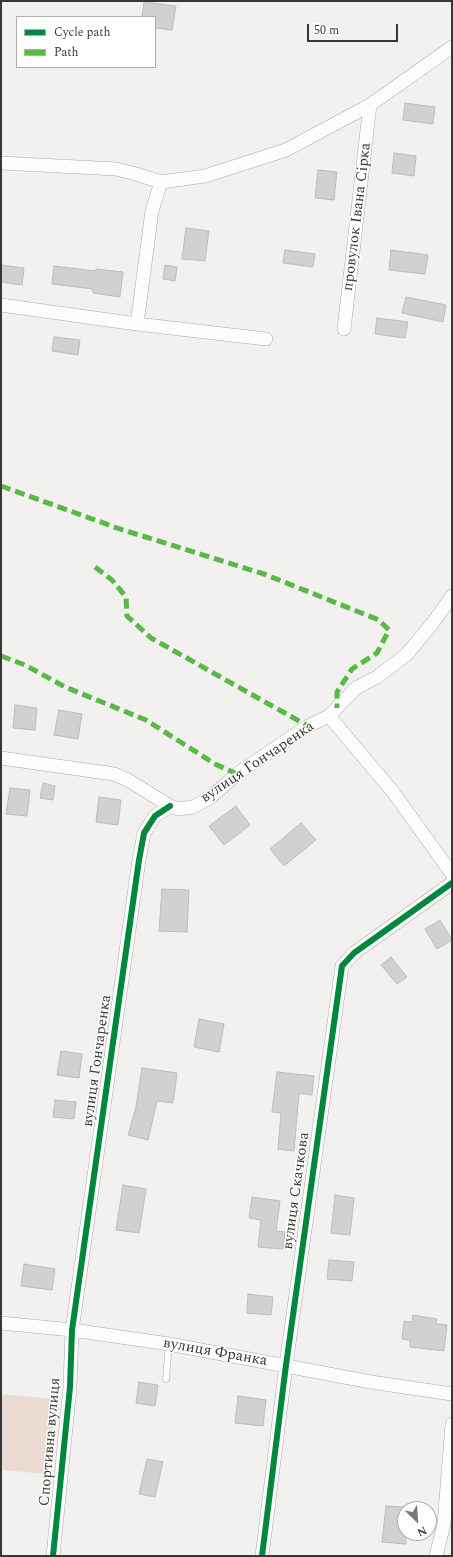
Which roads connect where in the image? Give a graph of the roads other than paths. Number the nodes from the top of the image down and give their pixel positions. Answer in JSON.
{"nodes":[{"id":1,"x":452,"y":47,"type":"edge"},
{"id":2,"x":370,"y":105,"type":"junction"},
{"id":3,"x":1,"y":163,"type":"edge"},
{"id":4,"x":161,"y":182,"type":"junction"},
{"id":5,"x":1,"y":305,"type":"edge"},
{"id":6,"x":137,"y":324,"type":"junction"},
{"id":7,"x":344,"y":329,"type":"dead end"},
{"id":8,"x":266,"y":339,"type":"dead end"},
{"id":9,"x":452,"y":596,"type":"edge"},
{"id":10,"x":329,"y":716,"type":"junction"},
{"id":11,"x":1,"y":758,"type":"edge"},
{"id":12,"x":170,"y":806,"type":"junction"},
{"id":13,"x":452,"y":874,"type":"edge"},
{"id":14,"x":452,"y":883,"type":"edge"},
{"id":15,"x":1,"y":1323,"type":"edge"},
{"id":16,"x":72,"y":1330,"type":"junction"},
{"id":17,"x":169,"y":1344,"type":"junction"},
{"id":18,"x":286,"y":1365,"type":"junction"},
{"id":19,"x":166,"y":1379,"type":"dead end"},
{"id":20,"x":452,"y":1394,"type":"edge"},
{"id":21,"x":452,"y":1424,"type":"edge"},
{"id":22,"x":54,"y":1556,"type":"edge"},
{"id":23,"x":262,"y":1556,"type":"edge"},
{"id":24,"x":436,"y":1556,"type":"edge"}],
"edges":[{"from":1,"to":2,"type":"street"},
{"from":2,"to":4,"type":"street"},
{"from":2,"to":7,"type":"street","name":"провулок Івана Сірка"},
{"from":3,"to":4,"type":"street"},
{"from":4,"to":6,"type":"street"},
{"from":5,"to":6,"type":"street"},
{"from":6,"to":8,"type":"street"},
{"from":9,"to":10,"type":"street","name":"вулиця Гончаренка"},
{"from":10,"to":12,"type":"street","name":"вулиця Гончаренка"},
{"from":10,"to":13,"type":"street"},
{"from":11,"to":12,"type":"street"},
{"from":12,"to":16,"type":"street","name":"вулиця Гончаренка"},
{"from":14,"to":18,"type":"street","name":"вулиця Скачкова"},
{"from":15,"to":16,"type":"street","name":"вулиця Франка"},
{"from":16,"to":17,"type":"street","name":"вулиця Франка"},
{"from":16,"to":22,"type":"street","name":"Спортивна вулиця"},
{"from":17,"to":18,"type":"street","name":"вулиця Франка"},
{"from":17,"to":19,"type":"lane"},
{"from":18,"to":20,"type":"street","name":"вулиця Франка"},
{"from":18,"to":23,"type":"street","name":"вулиця Скачкова"},
{"from":21,"to":24,"type":"street"}]}
